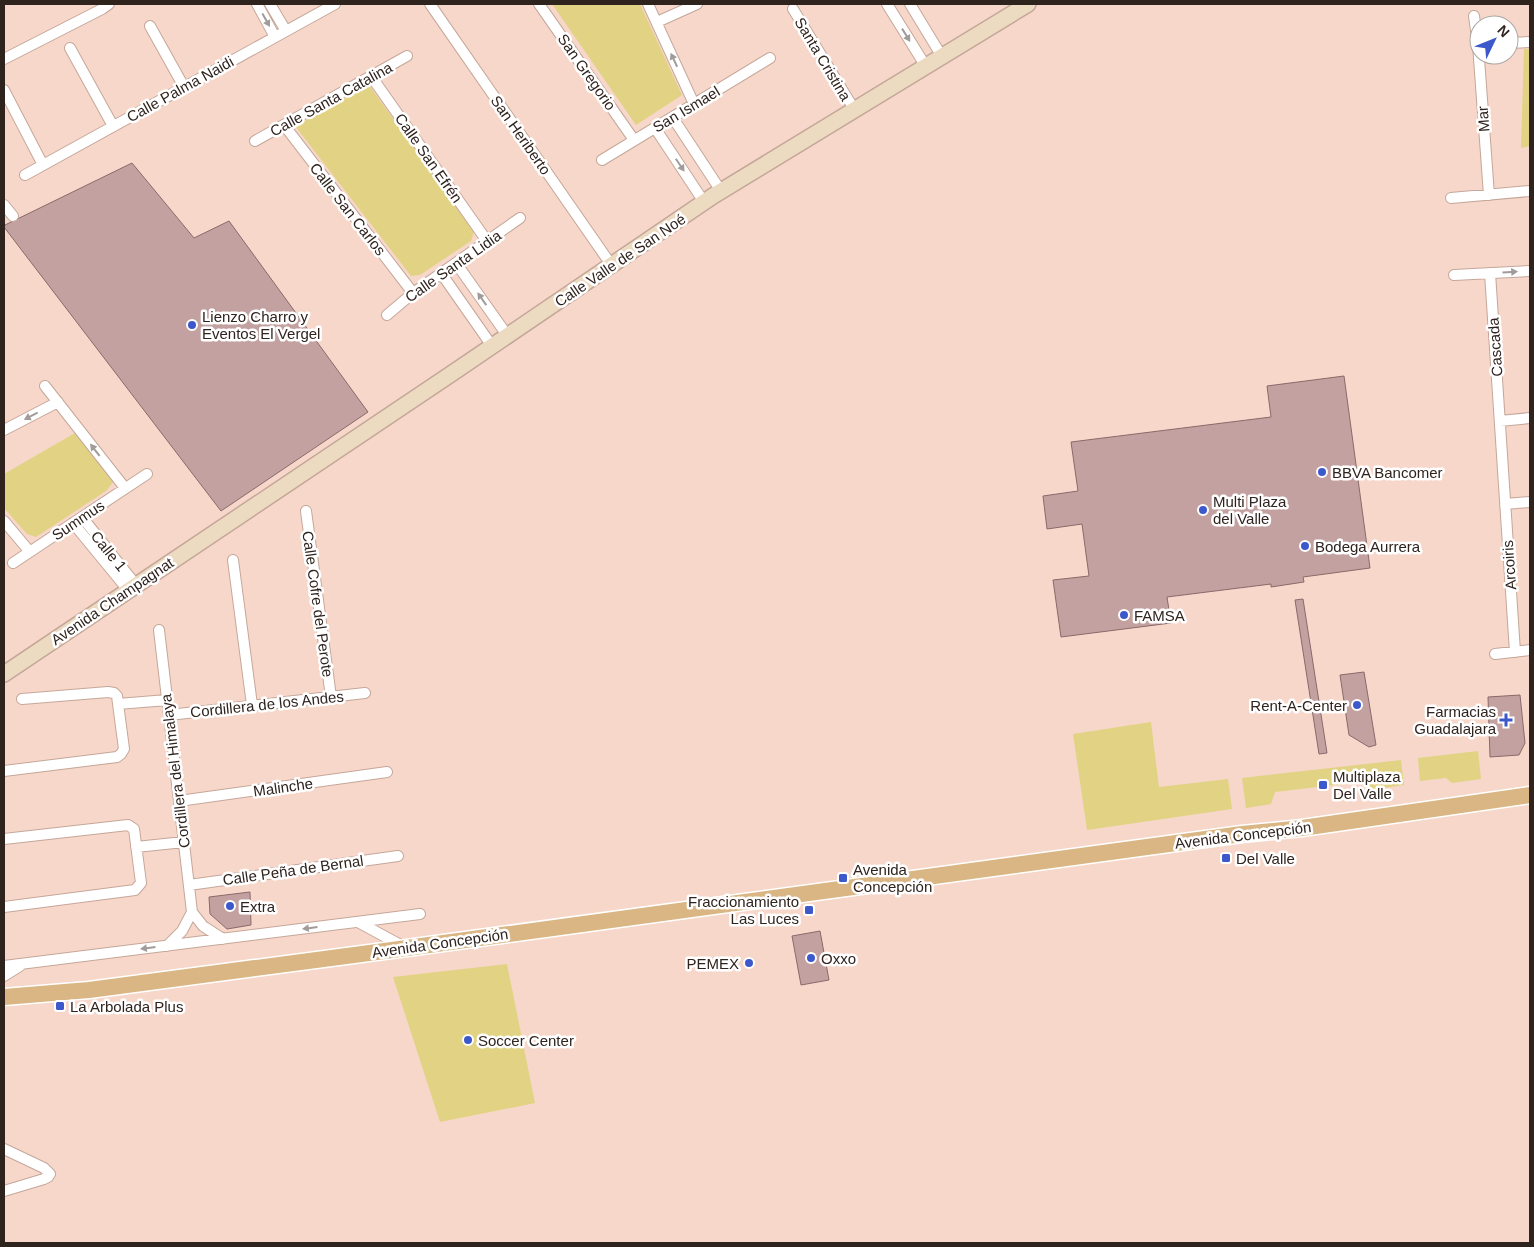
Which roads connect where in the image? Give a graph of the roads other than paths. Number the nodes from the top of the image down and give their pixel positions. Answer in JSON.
{"nodes":[{"id":1,"x":257,"y":4,"type":"edge"},
{"id":2,"x":270,"y":4,"type":"edge"},
{"id":3,"x":335,"y":4,"type":"edge"},
{"id":4,"x":430,"y":4,"type":"edge"},
{"id":5,"x":539,"y":4,"type":"edge"},
{"id":6,"x":648,"y":4,"type":"edge"},
{"id":7,"x":697,"y":4,"type":"edge"},
{"id":8,"x":887,"y":4,"type":"edge"},
{"id":9,"x":910,"y":4,"type":"edge"},
{"id":10,"x":1028,"y":4,"type":"edge"},
{"id":11,"x":104,"y":5,"type":"edge"},
{"id":12,"x":793,"y":9,"type":"dead end"},
{"id":13,"x":656,"y":22,"type":"junction"},
{"id":14,"x":150,"y":26,"type":"dead end"},
{"id":15,"x":286,"y":31,"type":"junction"},
{"id":16,"x":275,"y":37,"type":"junction"},
{"id":17,"x":70,"y":48,"type":"dead end"},
{"id":18,"x":942,"y":55,"type":"junction"},
{"id":19,"x":407,"y":56,"type":"dead end"},
{"id":20,"x":770,"y":58,"type":"dead end"},
{"id":21,"x":4,"y":59,"type":"edge"},
{"id":22,"x":925,"y":65,"type":"junction"},
{"id":23,"x":1479,"y":65,"type":"edge"},
{"id":24,"x":371,"y":76,"type":"junction"},
{"id":25,"x":184,"y":87,"type":"junction"},
{"id":26,"x":4,"y":90,"type":"edge"},
{"id":27,"x":694,"y":104,"type":"junction"},
{"id":28,"x":854,"y":109,"type":"junction"},
{"id":29,"x":672,"y":118,"type":"junction"},
{"id":30,"x":284,"y":125,"type":"junction"},
{"id":31,"x":113,"y":126,"type":"junction"},
{"id":32,"x":655,"y":128,"type":"junction"},
{"id":33,"x":634,"y":140,"type":"junction"},
{"id":34,"x":255,"y":141,"type":"dead end"},
{"id":35,"x":602,"y":160,"type":"dead end"},
{"id":36,"x":43,"y":165,"type":"junction"},
{"id":37,"x":25,"y":175,"type":"dead end"},
{"id":38,"x":721,"y":191,"type":"junction"},
{"id":39,"x":1530,"y":191,"type":"edge"},
{"id":40,"x":1489,"y":195,"type":"junction"},
{"id":41,"x":1451,"y":198,"type":"dead end"},
{"id":42,"x":704,"y":202,"type":"junction"},
{"id":43,"x":4,"y":205,"type":"edge"},
{"id":44,"x":13,"y":216,"type":"dead end"},
{"id":45,"x":520,"y":218,"type":"dead end"},
{"id":46,"x":488,"y":241,"type":"junction"},
{"id":47,"x":456,"y":263,"type":"junction"},
{"id":48,"x":612,"y":266,"type":"junction"},
{"id":49,"x":1530,"y":271,"type":"edge"},
{"id":50,"x":441,"y":273,"type":"junction"},
{"id":51,"x":1490,"y":273,"type":"junction"},
{"id":52,"x":1454,"y":275,"type":"dead end"},
{"id":53,"x":413,"y":293,"type":"junction"},
{"id":54,"x":387,"y":315,"type":"dead end"},
{"id":55,"x":507,"y":335,"type":"junction"},
{"id":56,"x":492,"y":346,"type":"junction"},
{"id":57,"x":45,"y":386,"type":"dead end"},
{"id":58,"x":58,"y":402,"type":"junction"},
{"id":59,"x":1530,"y":418,"type":"edge"},
{"id":60,"x":1500,"y":421,"type":"junction"},
{"id":61,"x":4,"y":430,"type":"edge"},
{"id":62,"x":147,"y":474,"type":"dead end"},
{"id":63,"x":125,"y":488,"type":"junction"},
{"id":64,"x":1530,"y":502,"type":"edge"},
{"id":65,"x":1505,"y":504,"type":"junction"},
{"id":66,"x":306,"y":511,"type":"dead end"},
{"id":67,"x":78,"y":520,"type":"junction"},
{"id":68,"x":4,"y":521,"type":"edge"},
{"id":69,"x":220,"y":528,"type":"joint"},
{"id":70,"x":30,"y":552,"type":"junction"},
{"id":71,"x":233,"y":560,"type":"dead end"},
{"id":72,"x":13,"y":563,"type":"dead end"},
{"id":73,"x":132,"y":588,"type":"junction"},
{"id":74,"x":159,"y":630,"type":"dead end"},
{"id":75,"x":1530,"y":650,"type":"edge"},
{"id":76,"x":1516,"y":652,"type":"junction"},
{"id":77,"x":1495,"y":654,"type":"dead end"},
{"id":78,"x":4,"y":674,"type":"edge"},
{"id":79,"x":365,"y":693,"type":"dead end"},
{"id":80,"x":331,"y":696,"type":"junction"},
{"id":81,"x":22,"y":699,"type":"dead end"},
{"id":82,"x":167,"y":700,"type":"junction"},
{"id":83,"x":118,"y":704,"type":"junction"},
{"id":84,"x":252,"y":706,"type":"junction"},
{"id":85,"x":169,"y":715,"type":"junction"},
{"id":86,"x":4,"y":771,"type":"edge"},
{"id":87,"x":387,"y":772,"type":"dead end"},
{"id":88,"x":1530,"y":794,"type":"edge"},
{"id":89,"x":179,"y":801,"type":"junction"},
{"id":90,"x":4,"y":839,"type":"edge"},
{"id":91,"x":184,"y":842,"type":"junction"},
{"id":92,"x":136,"y":847,"type":"junction"},
{"id":93,"x":398,"y":856,"type":"dead end"},
{"id":94,"x":189,"y":885,"type":"junction"},
{"id":95,"x":4,"y":907,"type":"edge"},
{"id":96,"x":192,"y":912,"type":"junction"},
{"id":97,"x":420,"y":914,"type":"dead end"},
{"id":98,"x":358,"y":922,"type":"junction"},
{"id":99,"x":223,"y":939,"type":"junction"},
{"id":100,"x":167,"y":946,"type":"junction"},
{"id":101,"x":407,"y":948,"type":"junction"},
{"id":102,"x":22,"y":964,"type":"junction"},
{"id":103,"x":4,"y":966,"type":"edge"},
{"id":104,"x":4,"y":976,"type":"edge"},
{"id":105,"x":4,"y":997,"type":"edge"},
{"id":106,"x":4,"y":1149,"type":"edge"},
{"id":107,"x":4,"y":1191,"type":"edge"}],
"edges":[{"from":1,"to":16,"type":"street","one_way":true},
{"from":2,"to":15,"type":"street"},
{"from":3,"to":15,"type":"street","name":"Calle Palma Naidi"},
{"from":4,"to":48,"type":"street","name":"San Heriberto"},
{"from":5,"to":33,"type":"street","name":"San Gregorio"},
{"from":6,"to":13,"type":"street"},
{"from":7,"to":13,"type":"street"},
{"from":8,"to":22,"type":"street","one_way":true},
{"from":9,"to":18,"type":"street"},
{"from":10,"to":18,"type":"street","name":"Calle Valle de San Noé"},
{"from":11,"to":21,"type":"street"},
{"from":12,"to":28,"type":"street","name":"Santa Cristina"},
{"from":27,"to":13,"type":"street","one_way":true},
{"from":14,"to":25,"type":"street"},
{"from":15,"to":16,"type":"street","name":"Calle Palma Naidi"},
{"from":16,"to":25,"type":"street","name":"Calle Palma Naidi"},
{"from":17,"to":31,"type":"street"},
{"from":18,"to":22,"type":"street","name":"Calle Valle de San Noé"},
{"from":19,"to":24,"type":"street","name":"Calle Santa Catalina"},
{"from":20,"to":27,"type":"street","name":"San Ismael"},
{"from":22,"to":28,"type":"street","name":"Calle Valle de San Noé"},
{"from":23,"to":40,"type":"street","name":"Mar"},
{"from":24,"to":30,"type":"street","name":"Calle Santa Catalina"},
{"from":24,"to":46,"type":"street","name":"Calle San Efrén"},
{"from":25,"to":31,"type":"street","name":"Calle Palma Naidi"},
{"from":26,"to":36,"type":"street"},
{"from":27,"to":29,"type":"street","name":"San Ismael"},
{"from":28,"to":38,"type":"street","name":"Calle Valle de San Noé"},
{"from":29,"to":32,"type":"street","name":"San Ismael"},
{"from":29,"to":38,"type":"street"},
{"from":30,"to":34,"type":"street","name":"Calle Santa Catalina"},
{"from":30,"to":53,"type":"street","name":"Calle San Carlos"},
{"from":31,"to":36,"type":"street","name":"Calle Palma Naidi"},
{"from":32,"to":33,"type":"street","name":"San Ismael"},
{"from":32,"to":42,"type":"street","one_way":true},
{"from":33,"to":35,"type":"street","name":"San Ismael"},
{"from":36,"to":37,"type":"street","name":"Calle Palma Naidi"},
{"from":38,"to":42,"type":"street","name":"Calle Valle de San Noé"},
{"from":39,"to":40,"type":"street"},
{"from":40,"to":41,"type":"street"},
{"from":42,"to":48,"type":"street","name":"Calle Valle de San Noé"},
{"from":43,"to":44,"type":"street"},
{"from":45,"to":46,"type":"street","name":"Calle Santa Lidia"},
{"from":46,"to":47,"type":"street","name":"Calle Santa Lidia"},
{"from":47,"to":50,"type":"street","name":"Calle Santa Lidia"},
{"from":55,"to":47,"type":"street","one_way":true},
{"from":48,"to":55,"type":"street","name":"Calle Valle de San Noé"},
{"from":51,"to":49,"type":"street","one_way":true},
{"from":50,"to":53,"type":"street","name":"Calle Santa Lidia"},
{"from":50,"to":56,"type":"street"},
{"from":51,"to":52,"type":"street"},
{"from":51,"to":60,"type":"street","name":"Cascada"},
{"from":53,"to":54,"type":"street","name":"Calle Santa Lidia"},
{"from":55,"to":56,"type":"street","name":"Calle Valle de San Noé"},
{"from":56,"to":69,"type":"street","name":"Calle Valle de San Noé"},
{"from":57,"to":58,"type":"street"},
{"from":58,"to":61,"type":"street","one_way":true},
{"from":63,"to":58,"type":"street","one_way":true},
{"from":59,"to":60,"type":"street"},
{"from":60,"to":65,"type":"street","name":"Cascada"},
{"from":62,"to":63,"type":"street","name":"Summus"},
{"from":63,"to":67,"type":"street","name":"Summus"},
{"from":64,"to":65,"type":"street"},
{"from":65,"to":76,"type":"street","name":"Arcoiris"},
{"from":66,"to":80,"type":"street","name":"Calle Cofre del Perote"},
{"from":67,"to":70,"type":"street","name":"Summus"},
{"from":67,"to":73,"type":"street","name":"Calle 1"},
{"from":68,"to":70,"type":"street"},
{"from":69,"to":73,"type":"street","name":"Avenida Champagnat"},
{"from":70,"to":72,"type":"street","name":"Summus"},
{"from":71,"to":84,"type":"street"},
{"from":73,"to":78,"type":"street","name":"Avenida Champagnat"},
{"from":74,"to":82,"type":"street","name":"Cordillera del Himalaya"},
{"from":75,"to":76,"type":"street"},
{"from":76,"to":77,"type":"street"},
{"from":79,"to":80,"type":"street","name":"Cordillera de los Andes"},
{"from":80,"to":84,"type":"street","name":"Cordillera de los Andes"},
{"from":81,"to":83,"type":"street"},
{"from":82,"to":83,"type":"street"},
{"from":82,"to":85,"type":"street","name":"Cordillera del Himalaya"},
{"from":83,"to":86,"type":"street"},
{"from":84,"to":85,"type":"street","name":"Cordillera de los Andes"},
{"from":85,"to":89,"type":"street","name":"Cordillera del Himalaya"},
{"from":87,"to":89,"type":"street","name":"Malinche"},
{"from":88,"to":101,"type":"main road","name":"Avenida Concepción"},
{"from":89,"to":91,"type":"street","name":"Cordillera del Himalaya"},
{"from":90,"to":92,"type":"street"},
{"from":91,"to":92,"type":"street"},
{"from":91,"to":94,"type":"street","name":"Cordillera del Himalaya"},
{"from":92,"to":95,"type":"street"},
{"from":93,"to":94,"type":"street","name":"Calle Peña de Bernal"},
{"from":94,"to":96,"type":"street","name":"Cordillera del Himalaya"},
{"from":96,"to":99,"type":"street"},
{"from":96,"to":100,"type":"street"},
{"from":97,"to":98,"type":"street"},
{"from":98,"to":99,"type":"street","one_way":true},
{"from":98,"to":101,"type":"street"},
{"from":99,"to":100,"type":"street"},
{"from":100,"to":102,"type":"street","one_way":true},
{"from":101,"to":105,"type":"main road","name":"Avenida Concepción"},
{"from":102,"to":103,"type":"street"},
{"from":102,"to":104,"type":"street"},
{"from":106,"to":107,"type":"street"}]}
